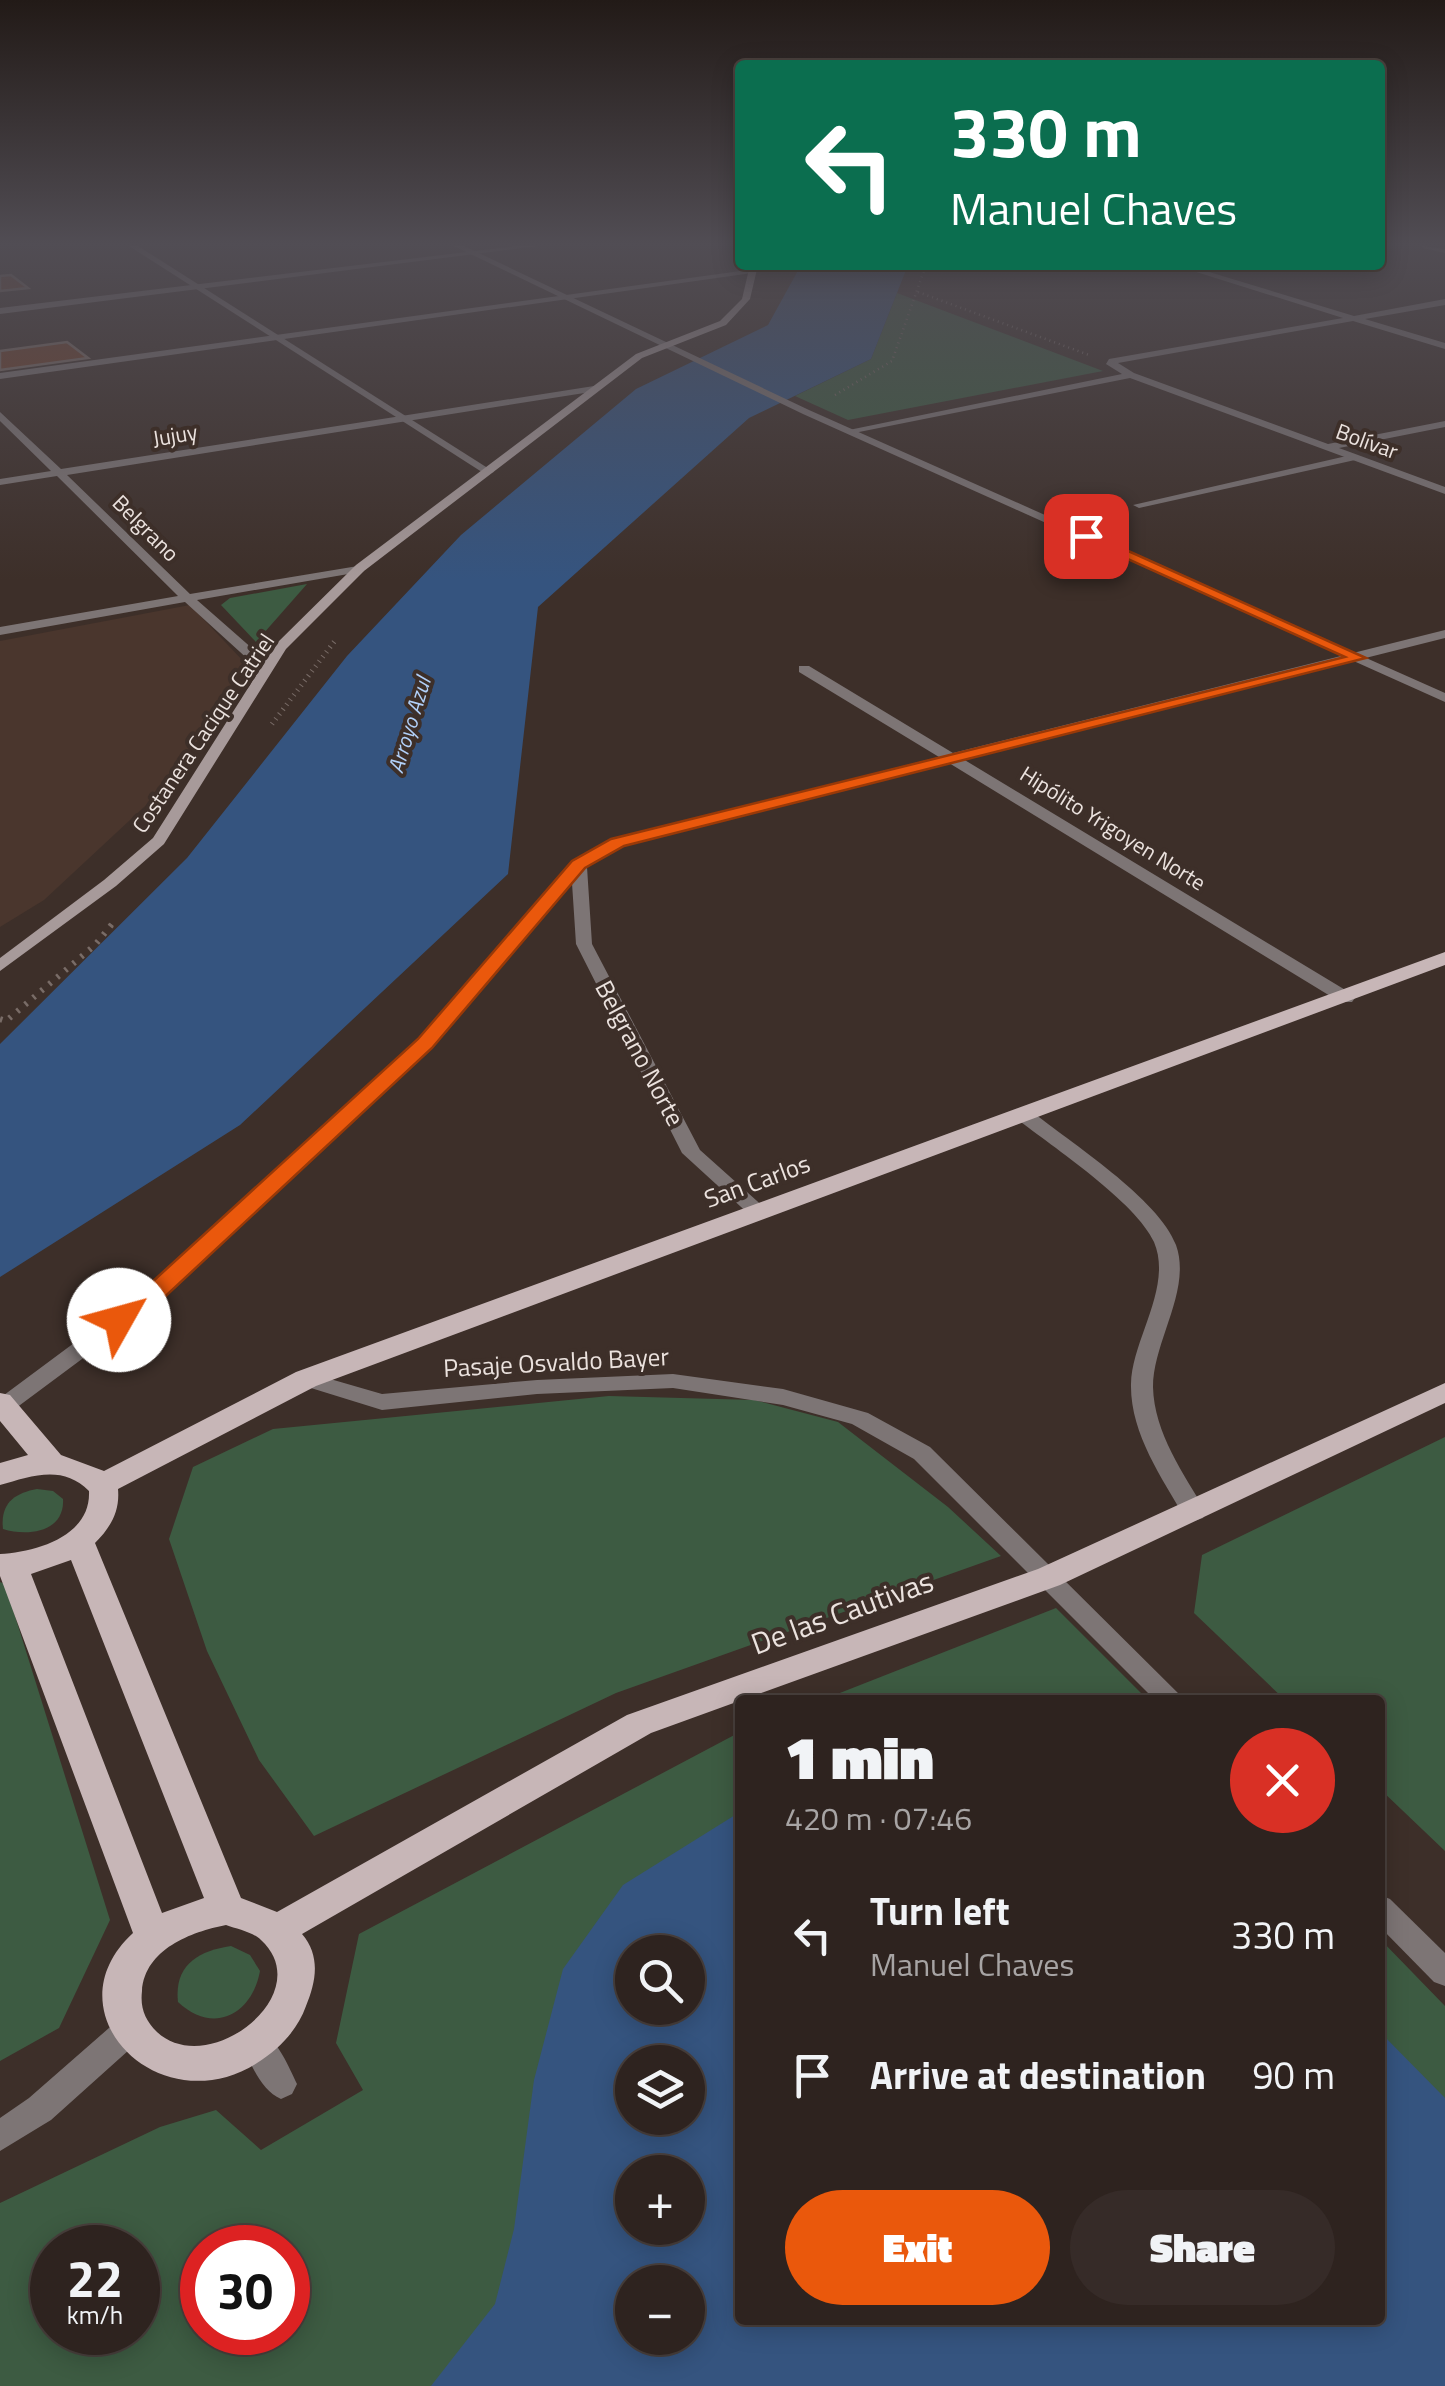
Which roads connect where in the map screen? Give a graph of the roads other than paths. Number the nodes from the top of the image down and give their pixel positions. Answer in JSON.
{"nodes":[{"id":1,"x":139,"y":357,"type":"edge"},
{"id":2,"x":312,"y":357,"type":"edge"},
{"id":3,"x":636,"y":357,"type":"edge"},
{"id":4,"x":689,"y":357,"type":"edge"},
{"id":5,"x":1135,"y":357,"type":"edge"},
{"id":6,"x":1131,"y":375,"type":"junction"},
{"id":7,"x":0,"y":376,"type":"edge"},
{"id":8,"x":594,"y":389,"type":"junction"},
{"id":9,"x":0,"y":414,"type":"edge"},
{"id":10,"x":404,"y":420,"type":"junction"},
{"id":11,"x":1445,"y":424,"type":"edge"},
{"id":12,"x":849,"y":431,"type":"junction"},
{"id":13,"x":1325,"y":448,"type":"junction"},
{"id":14,"x":1351,"y":458,"type":"junction"},
{"id":15,"x":62,"y":472,"type":"junction"},
{"id":16,"x":489,"y":472,"type":"junction"},
{"id":17,"x":0,"y":482,"type":"edge"},
{"id":18,"x":1445,"y":490,"type":"edge"},
{"id":19,"x":1140,"y":505,"type":"dead end"},
{"id":20,"x":360,"y":568,"type":"junction"},
{"id":21,"x":187,"y":598,"type":"junction"},
{"id":22,"x":0,"y":631,"type":"edge"},
{"id":23,"x":1445,"y":634,"type":"edge"},
{"id":24,"x":1359,"y":658,"type":"junction"},
{"id":25,"x":266,"y":668,"type":"junction"},
{"id":26,"x":804,"y":668,"type":"dead end"},
{"id":27,"x":1445,"y":698,"type":"edge"},
{"id":28,"x":955,"y":757,"type":"junction"},
{"id":29,"x":579,"y":864,"type":"junction"},
{"id":30,"x":1445,"y":958,"type":"edge"},
{"id":31,"x":0,"y":966,"type":"edge"},
{"id":32,"x":1346,"y":998,"type":"junction"},
{"id":33,"x":1024,"y":1115,"type":"junction"},
{"id":34,"x":759,"y":1212,"type":"junction"},
{"id":35,"x":306,"y":1379,"type":"junction"},
{"id":36,"x":1445,"y":1392,"type":"edge"},
{"id":37,"x":2,"y":1404,"type":"edge"},
{"id":38,"x":52,"y":1464,"type":"junction"},
{"id":39,"x":0,"y":1475,"type":"edge"},
{"id":40,"x":100,"y":1485,"type":"junction"},
{"id":41,"x":1194,"y":1512,"type":"junction"},
{"id":42,"x":80,"y":1543,"type":"junction"},
{"id":43,"x":6,"y":1566,"type":"edge"},
{"id":44,"x":1049,"y":1577,"type":"junction"},
{"id":45,"x":1167,"y":1695,"type":"edge"},
{"id":46,"x":227,"y":1909,"type":"junction"},
{"id":47,"x":1385,"y":1913,"type":"edge"},
{"id":48,"x":278,"y":1930,"type":"junction"},
{"id":49,"x":153,"y":1937,"type":"junction"},
{"id":50,"x":1445,"y":1973,"type":"edge"},
{"id":51,"x":128,"y":2032,"type":"junction"},
{"id":52,"x":257,"y":2044,"type":"junction"},
{"id":53,"x":281,"y":2084,"type":"dead end"},
{"id":54,"x":0,"y":2136,"type":"edge"}],
"edges":[{"from":1,"to":7,"type":"street"},
{"from":2,"to":10,"type":"street"},
{"from":3,"to":8,"type":"main road","name":"Costanera Cacique Catriel"},
{"from":4,"to":12,"type":"street"},
{"from":5,"to":6,"type":"street","name":"Bolívar"},
{"from":6,"to":12,"type":"street"},
{"from":6,"to":13,"type":"street","name":"Bolívar"},
{"from":8,"to":10,"type":"street","name":"Jujuy"},
{"from":8,"to":16,"type":"main road","name":"Costanera Cacique Catriel"},
{"from":9,"to":15,"type":"street","name":"Belgrano"},
{"from":10,"to":15,"type":"street","name":"Jujuy"},
{"from":10,"to":16,"type":"street"},
{"from":11,"to":13,"type":"street"},
{"from":12,"to":24,"type":"street"},
{"from":13,"to":14,"type":"street","name":"Bolívar"},
{"from":14,"to":18,"type":"street","name":"Bolívar"},
{"from":14,"to":19,"type":"street"},
{"from":15,"to":17,"type":"street","name":"Jujuy"},
{"from":15,"to":21,"type":"street","name":"Belgrano"},
{"from":16,"to":20,"type":"main road","name":"Costanera Cacique Catriel"},
{"from":20,"to":21,"type":"street"},
{"from":20,"to":25,"type":"main road","name":"Costanera Cacique Catriel"},
{"from":21,"to":22,"type":"street"},
{"from":21,"to":25,"type":"street","name":"Belgrano"},
{"from":23,"to":24,"type":"street"},
{"from":24,"to":27,"type":"street"},
{"from":24,"to":28,"type":"street"},
{"from":25,"to":31,"type":"main road","name":"Costanera Cacique Catriel"},
{"from":26,"to":28,"type":"street","name":"Hipólito Yrigoyen Norte"},
{"from":28,"to":29,"type":"street"},
{"from":28,"to":32,"type":"street","name":"Hipólito Yrigoyen Norte"},
{"from":29,"to":34,"type":"street","name":"Belgrano Norte"},
{"from":29,"to":37,"type":"street"},
{"from":30,"to":32,"type":"main road","name":"San Carlos"},
{"from":32,"to":33,"type":"main road","name":"San Carlos"},
{"from":33,"to":34,"type":"main road","name":"San Carlos"},
{"from":33,"to":41,"type":"street"},
{"from":34,"to":35,"type":"main road","name":"San Carlos"},
{"from":35,"to":40,"type":"main road","name":"San Carlos"},
{"from":35,"to":44,"type":"street","name":"Pasaje Osvaldo Bayer"},
{"from":36,"to":41,"type":"main road","name":"De las Cautivas"},
{"from":37,"to":38,"type":"main road"},
{"from":38,"to":39,"type":"main road"},
{"from":38,"to":40,"type":"main road"},
{"from":40,"to":42,"type":"main road"},
{"from":41,"to":44,"type":"main road","name":"De las Cautivas"},
{"from":42,"to":43,"type":"main road"},
{"from":42,"to":46,"type":"main road"},
{"from":43,"to":49,"type":"main road"},
{"from":44,"to":45,"type":"street"},
{"from":44,"to":48,"type":"main road","name":"De las Cautivas"},
{"from":46,"to":48,"type":"main road"},
{"from":46,"to":49,"type":"main road"},
{"from":47,"to":50,"type":"street"},
{"from":48,"to":52,"type":"main road"},
{"from":49,"to":51,"type":"main road"},
{"from":51,"to":52,"type":"main road"},
{"from":51,"to":54,"type":"street"},
{"from":52,"to":53,"type":"street"}]}
